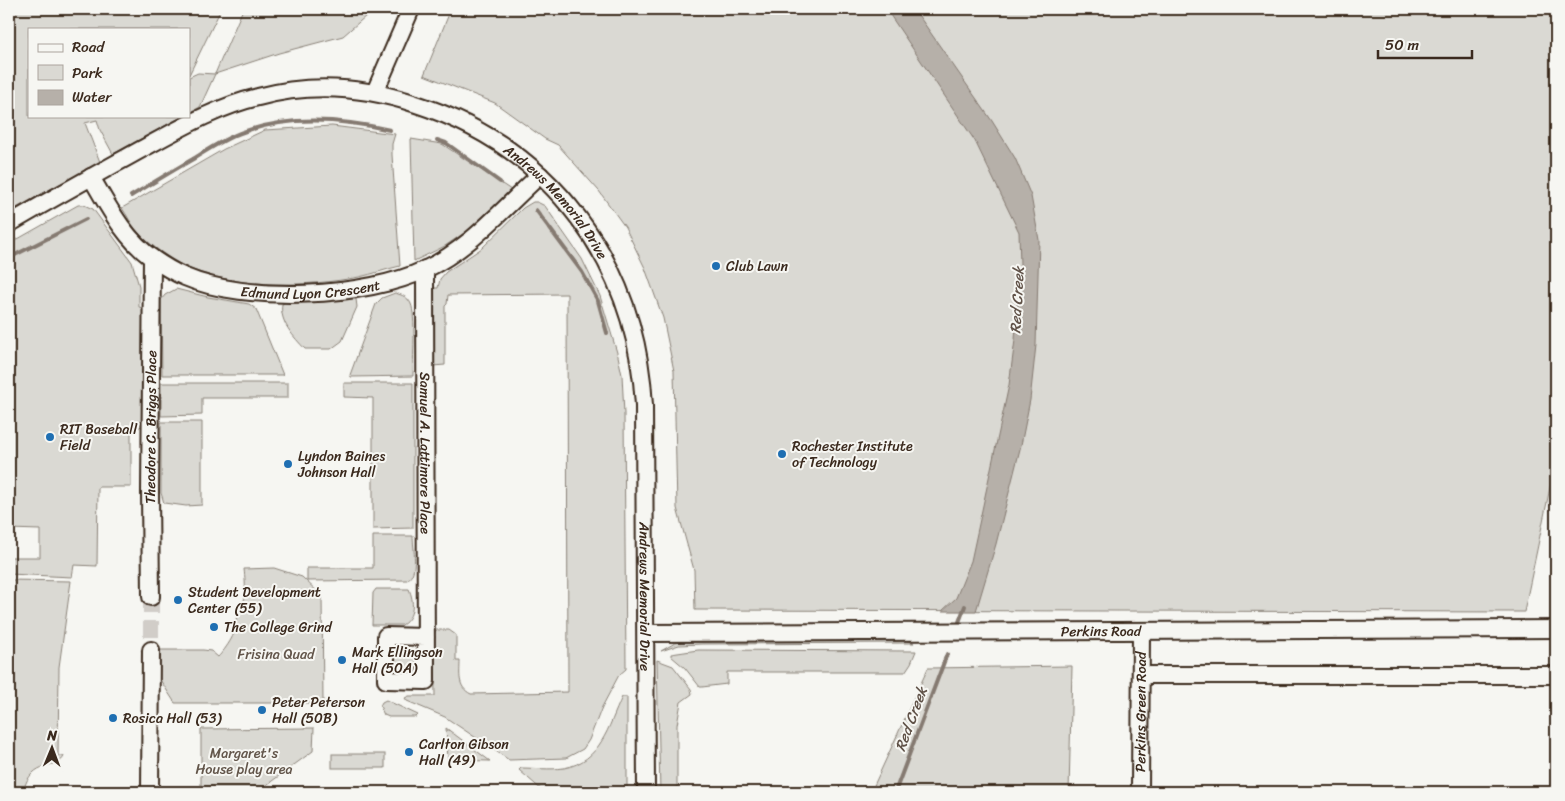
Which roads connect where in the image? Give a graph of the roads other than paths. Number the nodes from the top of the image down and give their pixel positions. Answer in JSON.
{"nodes":[{"id":1,"x":411,"y":9,"type":"edge"},
{"id":2,"x":375,"y":92,"type":"junction"},
{"id":3,"x":540,"y":175,"type":"junction"},
{"id":4,"x":91,"y":177,"type":"junction"},
{"id":5,"x":9,"y":224,"type":"edge"},
{"id":6,"x":152,"y":258,"type":"junction"},
{"id":7,"x":425,"y":269,"type":"junction"},
{"id":8,"x":150,"y":597,"type":"tunnel mouth"},
{"id":9,"x":1556,"y":629,"type":"edge"},
{"id":10,"x":1141,"y":631,"type":"junction"},
{"id":11,"x":646,"y":633,"type":"junction"},
{"id":12,"x":426,"y":637,"type":"dead end"},
{"id":13,"x":151,"y":650,"type":"tunnel mouth"},
{"id":14,"x":1142,"y":675,"type":"junction"},
{"id":15,"x":1556,"y":675,"type":"edge"},
{"id":16,"x":150,"y":792,"type":"edge"},
{"id":17,"x":646,"y":792,"type":"edge"},
{"id":18,"x":1140,"y":792,"type":"edge"}],
"edges":[{"from":1,"to":2,"type":"street"},
{"from":2,"to":3,"type":"street","name":"Andrews Memorial Drive"},
{"from":2,"to":4,"type":"street","name":"Andrews Memorial Drive"},
{"from":3,"to":7,"type":"street","name":"Edmund Lyon Crescent"},
{"from":3,"to":11,"type":"street","name":"Andrews Memorial Drive"},
{"from":4,"to":5,"type":"street","name":"Andrews Memorial Drive"},
{"from":4,"to":6,"type":"street","name":"Edmund Lyon Crescent"},
{"from":6,"to":7,"type":"street","name":"Edmund Lyon Crescent"},
{"from":6,"to":8,"type":"street","name":"Theodore C. Briggs Place"},
{"from":7,"to":12,"type":"street","name":"Samuel A. Lattimore Place"},
{"from":9,"to":10,"type":"street","name":"Perkins Road"},
{"from":10,"to":11,"type":"street","name":"Perkins Road"},
{"from":10,"to":14,"type":"street","name":"Perkins Green Road"},
{"from":11,"to":17,"type":"street","name":"Andrews Memorial Drive"},
{"from":13,"to":16,"type":"street"},
{"from":14,"to":15,"type":"street"},
{"from":14,"to":18,"type":"street","name":"Perkins Green Road"}]}
